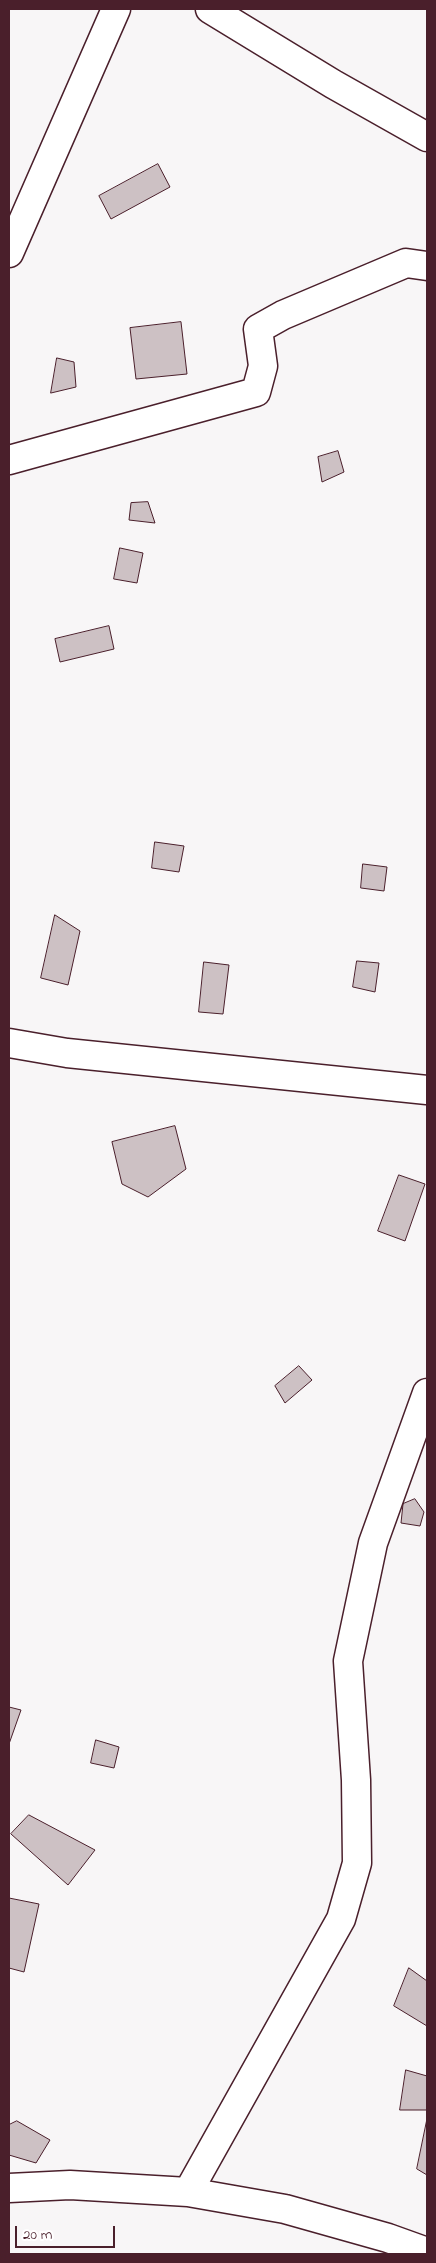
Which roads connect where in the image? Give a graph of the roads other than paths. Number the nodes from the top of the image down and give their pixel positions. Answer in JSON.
{"nodes":[{"id":1,"x":116,"y":9,"type":"edge"},
{"id":2,"x":210,"y":9,"type":"edge"},
{"id":3,"x":427,"y":137,"type":"edge"},
{"id":4,"x":9,"y":254,"type":"edge"},
{"id":5,"x":427,"y":266,"type":"edge"},
{"id":6,"x":9,"y":460,"type":"edge"},
{"id":7,"x":9,"y":1043,"type":"edge"},
{"id":8,"x":427,"y":1090,"type":"edge"},
{"id":9,"x":427,"y":1393,"type":"edge"},
{"id":10,"x":9,"y":2188,"type":"edge"},
{"id":11,"x":188,"y":2192,"type":"junction"},
{"id":12,"x":427,"y":2252,"type":"edge"}],
"edges":[{"from":1,"to":4,"type":"street"},
{"from":2,"to":3,"type":"street"},
{"from":5,"to":6,"type":"street"},
{"from":7,"to":8,"type":"street"},
{"from":9,"to":11,"type":"street"},
{"from":10,"to":11,"type":"street"},
{"from":11,"to":12,"type":"street"}]}
